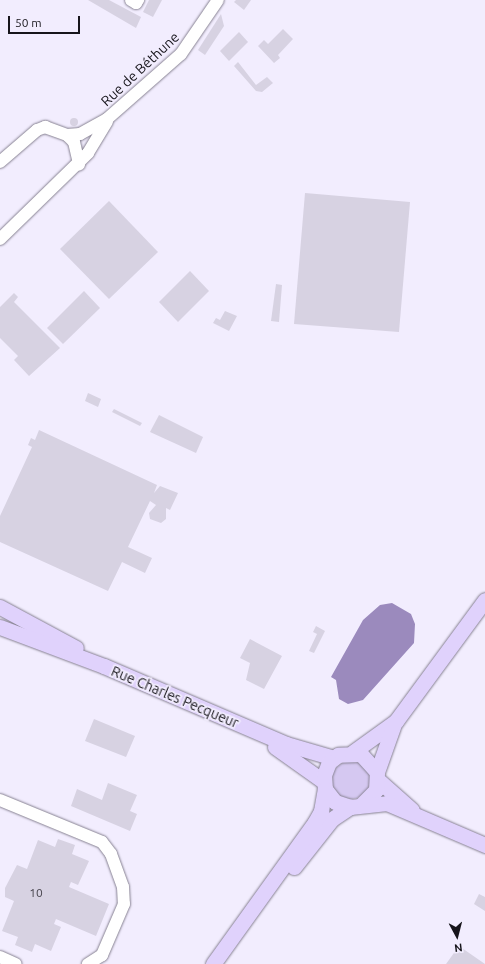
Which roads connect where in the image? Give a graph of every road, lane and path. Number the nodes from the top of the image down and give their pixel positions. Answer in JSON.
{"nodes":[{"id":1,"x":132,"y":0,"type":"edge"},
{"id":2,"x":138,"y":0,"type":"edge"},
{"id":3,"x":218,"y":0,"type":"edge"},
{"id":4,"x":108,"y":119,"type":"junction"},
{"id":5,"x":67,"y":135,"type":"junction"},
{"id":6,"x":0,"y":162,"type":"edge"},
{"id":7,"x":79,"y":164,"type":"junction"},
{"id":8,"x":0,"y":239,"type":"edge"},
{"id":9,"x":485,"y":600,"type":"edge"},
{"id":10,"x":0,"y":607,"type":"edge"},
{"id":11,"x":0,"y":627,"type":"edge"},
{"id":12,"x":104,"y":666,"type":"junction"},
{"id":13,"x":396,"y":721,"type":"junction"},
{"id":14,"x":246,"y":728,"type":"junction"},
{"id":15,"x":353,"y":752,"type":"junction"},
{"id":16,"x":334,"y":758,"type":"junction"},
{"id":17,"x":378,"y":776,"type":"junction"},
{"id":18,"x":324,"y":785,"type":"junction"},
{"id":19,"x":0,"y":800,"type":"edge"},
{"id":20,"x":355,"y":806,"type":"junction"},
{"id":21,"x":414,"y":812,"type":"junction"},
{"id":22,"x":485,"y":845,"type":"edge"},
{"id":23,"x":0,"y":957,"type":"edge"},
{"id":24,"x":16,"y":964,"type":"edge"},
{"id":25,"x":88,"y":964,"type":"edge"},
{"id":26,"x":213,"y":964,"type":"edge"},
{"id":27,"x":224,"y":964,"type":"edge"}],
"edges":[{"from":1,"to":2,"type":"street"},
{"from":3,"to":4,"type":"street","name":"Rue de Béthune"},
{"from":4,"to":5,"type":"street","name":"Rue de Béthune"},
{"from":4,"to":7,"type":"street","name":"Rue de Béthune"},
{"from":5,"to":6,"type":"street","name":"Rue de Béthune"},
{"from":5,"to":7,"type":"street"},
{"from":7,"to":8,"type":"street","name":"Rue de Béthune"},
{"from":9,"to":13,"type":"main road"},
{"from":10,"to":12,"type":"main road","name":"Rue Charles Pecqueur"},
{"from":11,"to":12,"type":"main road","name":"Rue Charles Pecqueur"},
{"from":12,"to":14,"type":"main road","name":"Rue Charles Pecqueur"},
{"from":13,"to":15,"type":"main road"},
{"from":13,"to":17,"type":"main road"},
{"from":14,"to":16,"type":"main road","name":"Rue Charles Pecqueur"},
{"from":14,"to":18,"type":"main road","name":"Rue Charles Pecqueur"},
{"from":15,"to":16,"type":"main road"},
{"from":15,"to":17,"type":"main road"},
{"from":16,"to":18,"type":"main road"},
{"from":17,"to":20,"type":"main road"},
{"from":17,"to":21,"type":"main road"},
{"from":18,"to":20,"type":"main road"},
{"from":18,"to":26,"type":"main road"},
{"from":19,"to":25,"type":"street"},
{"from":20,"to":21,"type":"main road"},
{"from":20,"to":27,"type":"main road"},
{"from":21,"to":22,"type":"main road"},
{"from":23,"to":24,"type":"street"}]}
